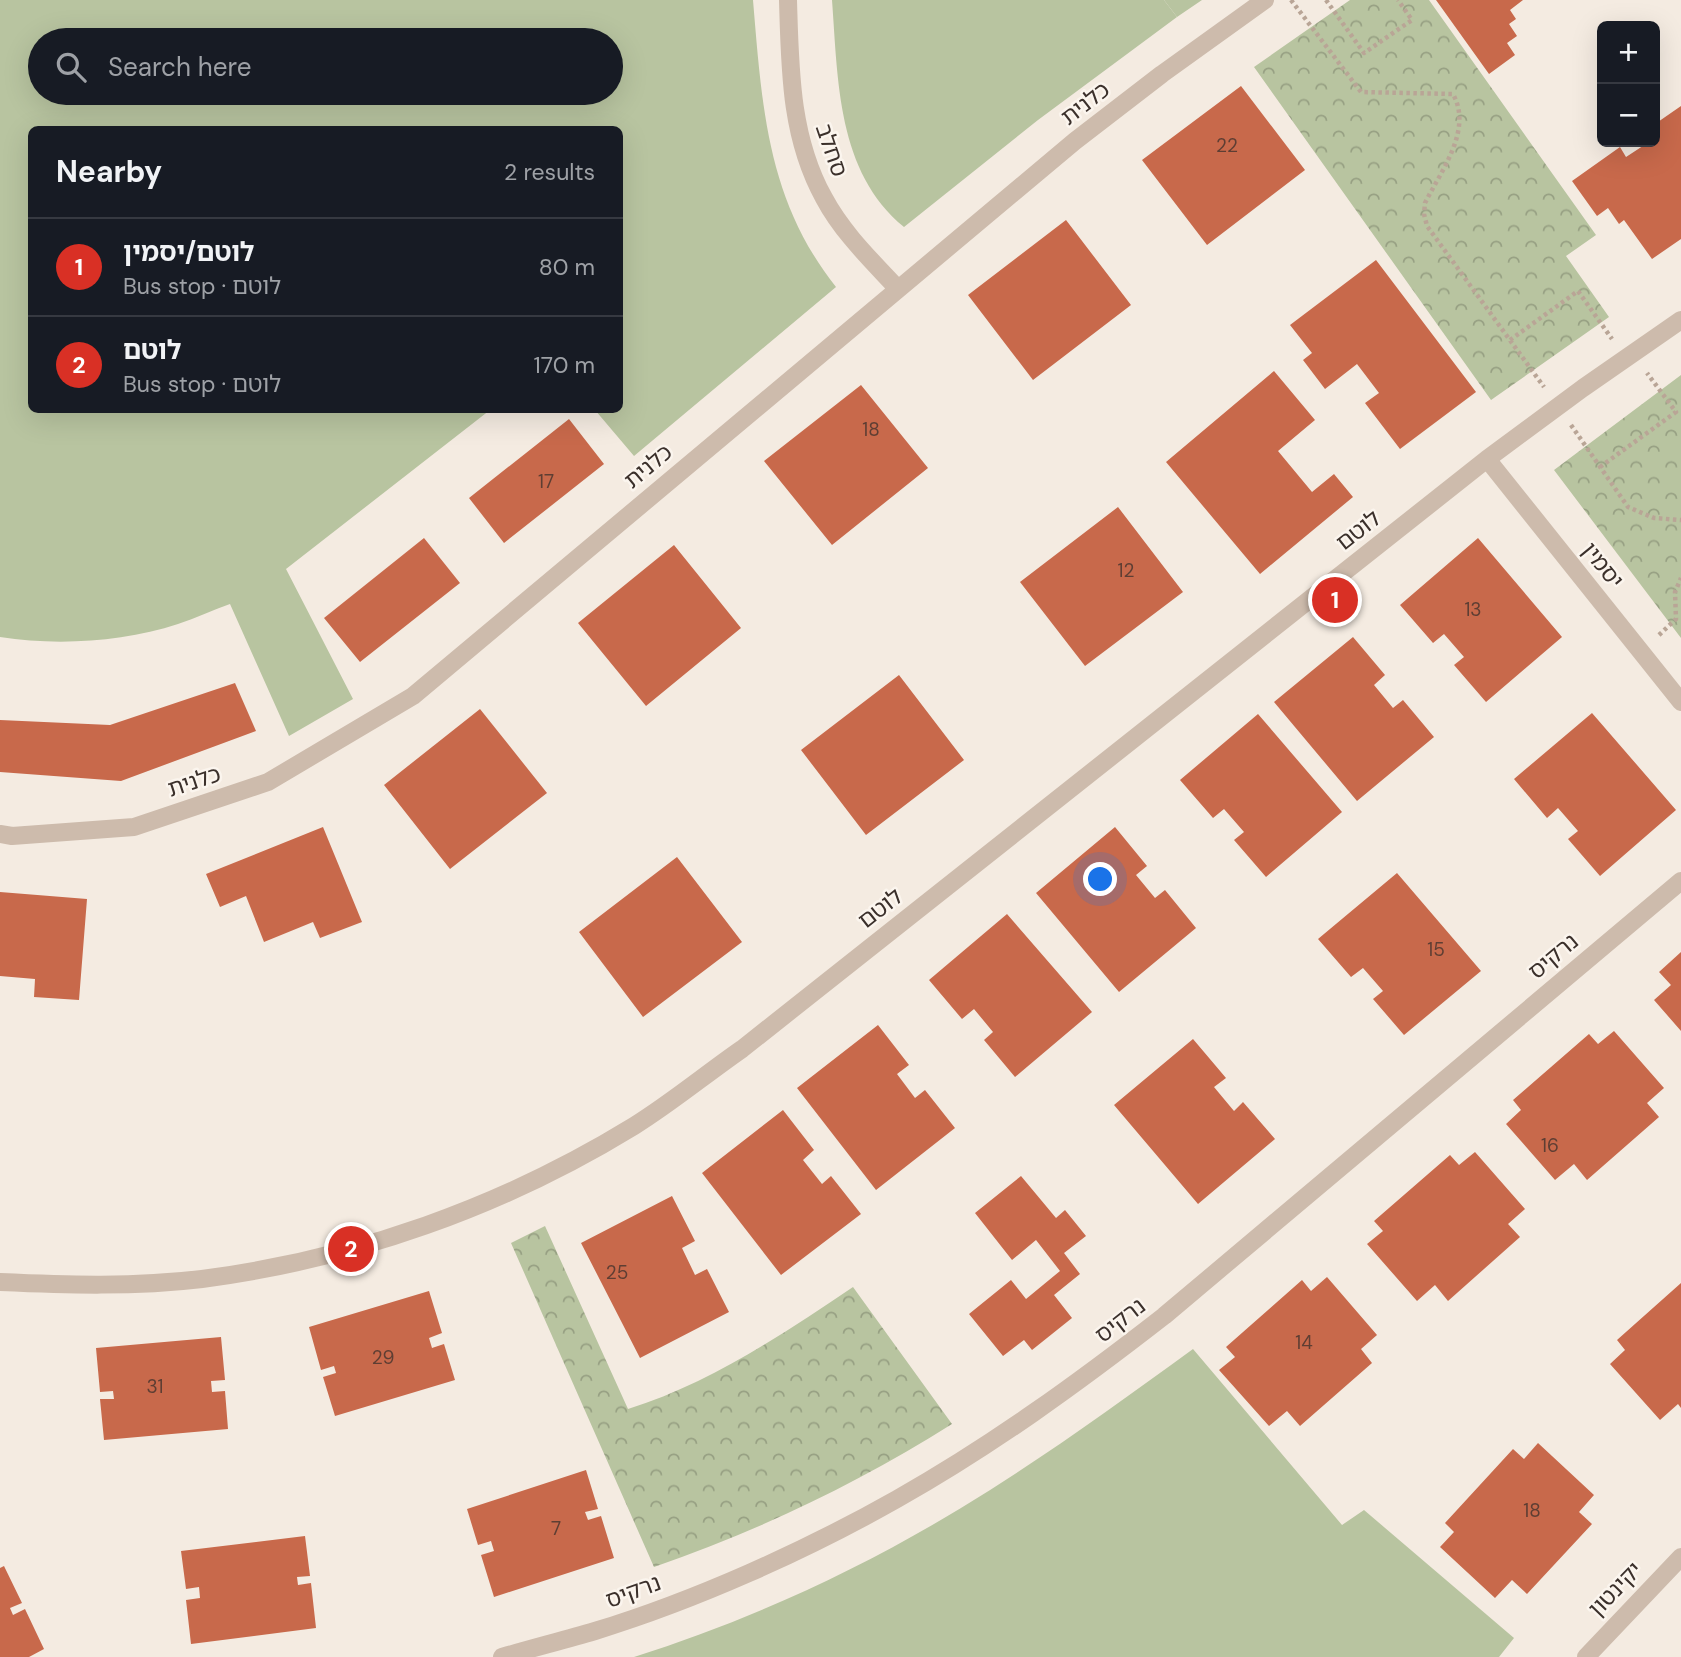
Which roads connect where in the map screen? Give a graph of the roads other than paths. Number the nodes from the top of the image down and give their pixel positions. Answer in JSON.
{"nodes":[{"id":1,"x":788,"y":0,"type":"edge"},
{"id":2,"x":1265,"y":0,"type":"edge"},
{"id":3,"x":898,"y":289,"type":"junction"},
{"id":4,"x":1681,"y":320,"type":"edge"},
{"id":5,"x":1487,"y":459,"type":"junction"},
{"id":6,"x":1681,"y":702,"type":"edge"},
{"id":7,"x":0,"y":834,"type":"edge"},
{"id":8,"x":1681,"y":881,"type":"edge"},
{"id":9,"x":0,"y":1282,"type":"edge"},
{"id":10,"x":1681,"y":1557,"type":"edge"},
{"id":11,"x":502,"y":1657,"type":"edge"},
{"id":12,"x":1586,"y":1657,"type":"edge"}],
"edges":[{"from":1,"to":3,"type":"street","name":"סחלב"},
{"from":2,"to":3,"type":"street","name":"כלנית"},
{"from":3,"to":7,"type":"street","name":"כלנית"},
{"from":4,"to":5,"type":"street","name":"לוטם"},
{"from":5,"to":6,"type":"street","name":"יסמין"},
{"from":5,"to":9,"type":"street","name":"לוטם"},
{"from":8,"to":11,"type":"street","name":"נרקיס"},
{"from":10,"to":12,"type":"street","name":"יקינטון"}]}
